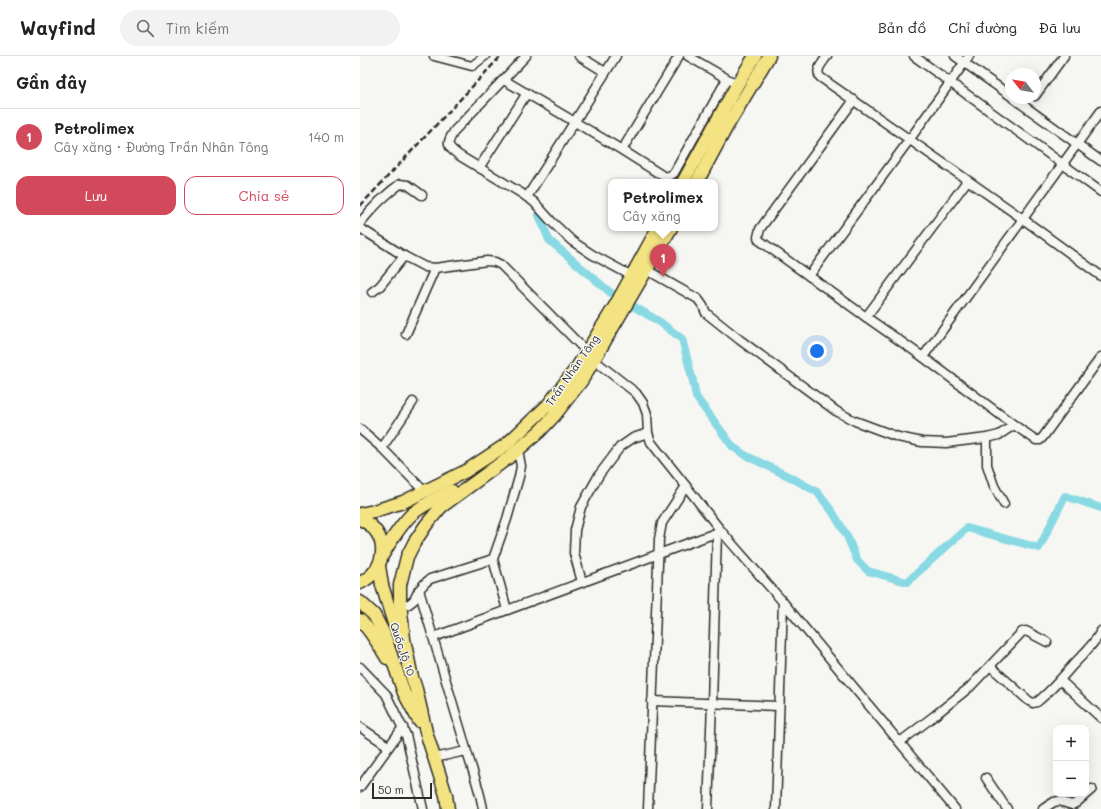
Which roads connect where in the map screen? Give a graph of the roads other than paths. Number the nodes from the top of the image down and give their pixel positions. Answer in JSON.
{"nodes":[{"id":1,"x":434,"y":56,"type":"edge"},
{"id":2,"x":485,"y":56,"type":"edge"},
{"id":3,"x":526,"y":56,"type":"edge"},
{"id":4,"x":579,"y":56,"type":"edge"},
{"id":5,"x":616,"y":56,"type":"edge"},
{"id":6,"x":679,"y":56,"type":"edge"},
{"id":7,"x":688,"y":56,"type":"edge"},
{"id":8,"x":755,"y":56,"type":"edge"},
{"id":9,"x":769,"y":56,"type":"edge"},
{"id":10,"x":827,"y":56,"type":"edge"},
{"id":11,"x":914,"y":56,"type":"edge"},
{"id":12,"x":955,"y":56,"type":"edge"},
{"id":13,"x":1064,"y":56,"type":"edge"},
{"id":14,"x":967,"y":59,"type":"edge"},
{"id":15,"x":605,"y":72,"type":"junction"},
{"id":16,"x":504,"y":80,"type":"junction"},
{"id":17,"x":732,"y":82,"type":"junction"},
{"id":18,"x":950,"y":82,"type":"junction"},
{"id":19,"x":1041,"y":87,"type":"edge"},
{"id":20,"x":749,"y":91,"type":"junction"},
{"id":21,"x":1005,"y":91,"type":"edge"},
{"id":22,"x":527,"y":93,"type":"junction"},
{"id":23,"x":854,"y":100,"type":"junction"},
{"id":24,"x":1022,"y":104,"type":"edge"},
{"id":25,"x":1030,"y":104,"type":"edge"},
{"id":26,"x":1027,"y":108,"type":"junction"},
{"id":27,"x":1101,"y":111,"type":"edge"},
{"id":28,"x":575,"y":122,"type":"junction"},
{"id":29,"x":910,"y":139,"type":"junction"},
{"id":30,"x":1077,"y":144,"type":"junction"},
{"id":31,"x":622,"y":150,"type":"junction"},
{"id":32,"x":1101,"y":161,"type":"edge"},
{"id":33,"x":1062,"y":164,"type":"junction"},
{"id":34,"x":479,"y":168,"type":"junction"},
{"id":35,"x":684,"y":179,"type":"edge"},
{"id":36,"x":699,"y":179,"type":"edge"},
{"id":37,"x":967,"y":181,"type":"junction"},
{"id":38,"x":1101,"y":192,"type":"edge"},
{"id":39,"x":422,"y":195,"type":"dead end"},
{"id":40,"x":528,"y":198,"type":"junction"},
{"id":41,"x":1023,"y":219,"type":"junction"},
{"id":42,"x":360,"y":223,"type":"edge"},
{"id":43,"x":360,"y":228,"type":"edge"},
{"id":44,"x":656,"y":231,"type":"edge"},
{"id":45,"x":670,"y":231,"type":"edge"},
{"id":46,"x":404,"y":256,"type":"junction"},
{"id":47,"x":435,"y":268,"type":"junction"},
{"id":48,"x":647,"y":270,"type":"junction"},
{"id":49,"x":632,"y":276,"type":"junction"},
{"id":50,"x":809,"y":276,"type":"junction"},
{"id":51,"x":1101,"y":276,"type":"edge"},
{"id":52,"x":372,"y":292,"type":"dead end"},
{"id":53,"x":628,"y":294,"type":"junction"},
{"id":54,"x":866,"y":317,"type":"junction"},
{"id":55,"x":406,"y":334,"type":"dead end"},
{"id":56,"x":590,"y":356,"type":"junction"},
{"id":57,"x":923,"y":357,"type":"junction"},
{"id":58,"x":1101,"y":357,"type":"edge"},
{"id":59,"x":413,"y":402,"type":"dead end"},
{"id":60,"x":1014,"y":425,"type":"junction"},
{"id":61,"x":360,"y":429,"type":"edge"},
{"id":62,"x":648,"y":433,"type":"junction"},
{"id":63,"x":987,"y":438,"type":"junction"},
{"id":64,"x":382,"y":448,"type":"junction"},
{"id":65,"x":518,"y":450,"type":"junction"},
{"id":66,"x":487,"y":473,"type":"junction"},
{"id":67,"x":686,"y":486,"type":"junction"},
{"id":68,"x":424,"y":492,"type":"junction"},
{"id":69,"x":1004,"y":504,"type":"dead end"},
{"id":70,"x":360,"y":514,"type":"edge"},
{"id":71,"x":360,"y":519,"type":"edge"},
{"id":72,"x":719,"y":532,"type":"junction"},
{"id":73,"x":658,"y":554,"type":"junction"},
{"id":74,"x":493,"y":559,"type":"junction"},
{"id":75,"x":380,"y":561,"type":"junction"},
{"id":76,"x":582,"y":582,"type":"junction"},
{"id":77,"x":360,"y":583,"type":"edge"},
{"id":78,"x":419,"y":590,"type":"junction"},
{"id":79,"x":360,"y":602,"type":"edge"},
{"id":80,"x":783,"y":602,"type":"junction"},
{"id":81,"x":401,"y":606,"type":"junction"},
{"id":82,"x":507,"y":610,"type":"junction"},
{"id":83,"x":360,"y":620,"type":"edge"},
{"id":84,"x":1101,"y":630,"type":"edge"},
{"id":85,"x":434,"y":637,"type":"junction"},
{"id":86,"x":1047,"y":642,"type":"dead end"},
{"id":87,"x":990,"y":666,"type":"junction"},
{"id":88,"x":360,"y":667,"type":"edge"},
{"id":89,"x":411,"y":672,"type":"junction"},
{"id":90,"x":399,"y":678,"type":"junction"},
{"id":91,"x":1060,"y":680,"type":"junction"},
{"id":92,"x":652,"y":701,"type":"junction"},
{"id":93,"x":712,"y":703,"type":"junction"},
{"id":94,"x":779,"y":706,"type":"junction"},
{"id":95,"x":1101,"y":718,"type":"edge"},
{"id":96,"x":360,"y":727,"type":"edge"},
{"id":97,"x":402,"y":727,"type":"junction"},
{"id":98,"x":426,"y":732,"type":"junction"},
{"id":99,"x":900,"y":742,"type":"junction"},
{"id":100,"x":388,"y":746,"type":"junction"},
{"id":101,"x":466,"y":751,"type":"junction"},
{"id":102,"x":434,"y":758,"type":"junction"},
{"id":103,"x":986,"y":778,"type":"dead end"},
{"id":104,"x":360,"y":787,"type":"edge"},
{"id":105,"x":1092,"y":789,"type":"dead end"},
{"id":106,"x":423,"y":809,"type":"edge"},
{"id":107,"x":448,"y":809,"type":"edge"},
{"id":108,"x":483,"y":809,"type":"edge"},
{"id":109,"x":648,"y":809,"type":"edge"},
{"id":110,"x":708,"y":809,"type":"edge"},
{"id":111,"x":776,"y":809,"type":"edge"},
{"id":112,"x":955,"y":809,"type":"edge"},
{"id":113,"x":1007,"y":809,"type":"edge"},
{"id":114,"x":1044,"y":809,"type":"edge"}],
"edges":[{"from":1,"to":2,"type":"street"},
{"from":3,"to":16,"type":"street"},
{"from":4,"to":15,"type":"street"},
{"from":5,"to":15,"type":"street"},
{"from":6,"to":31,"type":"street"},
{"from":7,"to":17,"type":"street"},
{"from":8,"to":17,"type":"highway"},
{"from":9,"to":20,"type":"highway"},
{"from":10,"to":23,"type":"street"},
{"from":11,"to":18,"type":"street"},
{"from":12,"to":14,"type":"street"},
{"from":13,"to":19,"type":"street"},
{"from":14,"to":18,"type":"street"},
{"from":14,"to":21,"type":"street"},
{"from":15,"to":28,"type":"street"},
{"from":16,"to":22,"type":"street"},
{"from":16,"to":34,"type":"street"},
{"from":17,"to":20,"type":"highway"},
{"from":17,"to":31,"type":"street"},
{"from":17,"to":35,"type":"highway"},
{"from":18,"to":29,"type":"street"},
{"from":18,"to":33,"type":"street"},
{"from":20,"to":36,"type":"highway"},
{"from":22,"to":28,"type":"street"},
{"from":22,"to":34,"type":"street"},
{"from":23,"to":29,"type":"street"},
{"from":23,"to":50,"type":"street"},
{"from":24,"to":26,"type":"street"},
{"from":25,"to":26,"type":"street"},
{"from":26,"to":30,"type":"street"},
{"from":27,"to":30,"type":"street"},
{"from":28,"to":31,"type":"street"},
{"from":28,"to":40,"type":"street"},
{"from":29,"to":37,"type":"street"},
{"from":29,"to":50,"type":"street"},
{"from":30,"to":32,"type":"street"},
{"from":30,"to":33,"type":"street"},
{"from":33,"to":38,"type":"street"},
{"from":33,"to":41,"type":"street"},
{"from":34,"to":40,"type":"street"},
{"from":37,"to":41,"type":"street"},
{"from":37,"to":54,"type":"street"},
{"from":39,"to":42,"type":"street"},
{"from":40,"to":49,"type":"street"},
{"from":41,"to":51,"type":"street"},
{"from":41,"to":57,"type":"street"},
{"from":43,"to":46,"type":"street"},
{"from":44,"to":49,"type":"highway"},
{"from":45,"to":48,"type":"highway"},
{"from":46,"to":47,"type":"street"},
{"from":46,"to":52,"type":"street"},
{"from":47,"to":55,"type":"street"},
{"from":47,"to":56,"type":"street"},
{"from":48,"to":53,"type":"highway"},
{"from":48,"to":63,"type":"street"},
{"from":49,"to":53,"type":"highway"},
{"from":50,"to":54,"type":"street"},
{"from":53,"to":56,"type":"highway","name":"Trần Nhân Tông"},
{"from":54,"to":57,"type":"street"},
{"from":56,"to":62,"type":"street"},
{"from":56,"to":65,"type":"highway","name":"Trần Nhân Tông"},
{"from":56,"to":68,"type":"highway","name":"Trần Nhân Tông"},
{"from":57,"to":60,"type":"street"},
{"from":58,"to":60,"type":"street"},
{"from":59,"to":64,"type":"street"},
{"from":60,"to":63,"type":"street"},
{"from":61,"to":64,"type":"street"},
{"from":62,"to":67,"type":"street"},
{"from":62,"to":76,"type":"street"},
{"from":63,"to":69,"type":"street"},
{"from":64,"to":68,"type":"street"},
{"from":65,"to":66,"type":"highway","name":"Trần Nhân Tông"},
{"from":65,"to":74,"type":"street"},
{"from":66,"to":75,"type":"highway","name":"Trần Nhân Tông"},
{"from":66,"to":81,"type":"highway","name":"Trần Nhân Tông"},
{"from":67,"to":72,"type":"street"},
{"from":67,"to":73,"type":"street"},
{"from":68,"to":70,"type":"highway","name":"Trần Nhân Tông"},
{"from":71,"to":75,"type":"highway","name":"Quốc lộ 10"},
{"from":72,"to":73,"type":"street"},
{"from":72,"to":80,"type":"street"},
{"from":72,"to":93,"type":"street"},
{"from":73,"to":76,"type":"street"},
{"from":73,"to":92,"type":"street"},
{"from":74,"to":78,"type":"street"},
{"from":74,"to":82,"type":"street"},
{"from":75,"to":77,"type":"highway","name":"Trần Nhân Tông"},
{"from":75,"to":89,"type":"highway","name":"Quốc lộ 10"},
{"from":76,"to":82,"type":"street"},
{"from":78,"to":81,"type":"street"},
{"from":78,"to":85,"type":"street"},
{"from":79,"to":90,"type":"highway","name":"Quốc lộ 10"},
{"from":80,"to":94,"type":"street"},
{"from":80,"to":99,"type":"street"},
{"from":81,"to":89,"type":"highway","name":"Trần Nhân Tông"},
{"from":82,"to":85,"type":"street"},
{"from":83,"to":90,"type":"highway","name":"Quốc lộ 10"},
{"from":84,"to":91,"type":"street"},
{"from":85,"to":101,"type":"street"},
{"from":86,"to":87,"type":"street"},
{"from":87,"to":91,"type":"street"},
{"from":87,"to":99,"type":"street"},
{"from":88,"to":97,"type":"street"},
{"from":89,"to":98,"type":"highway","name":"Quốc lộ 10"},
{"from":90,"to":98,"type":"highway","name":"Quốc lộ 10"},
{"from":91,"to":95,"type":"street"},
{"from":92,"to":93,"type":"street"},
{"from":92,"to":109,"type":"street"},
{"from":93,"to":94,"type":"street"},
{"from":93,"to":110,"type":"street"},
{"from":94,"to":111,"type":"street"},
{"from":96,"to":100,"type":"street"},
{"from":97,"to":100,"type":"street"},
{"from":97,"to":106,"type":"street"},
{"from":98,"to":102,"type":"highway","name":"Quốc lộ 10"},
{"from":99,"to":112,"type":"street"},
{"from":100,"to":104,"type":"street"},
{"from":101,"to":102,"type":"street"},
{"from":101,"to":108,"type":"street"},
{"from":102,"to":107,"type":"highway","name":"Quốc lộ 10"},
{"from":103,"to":113,"type":"street"},
{"from":105,"to":114,"type":"street"}]}
